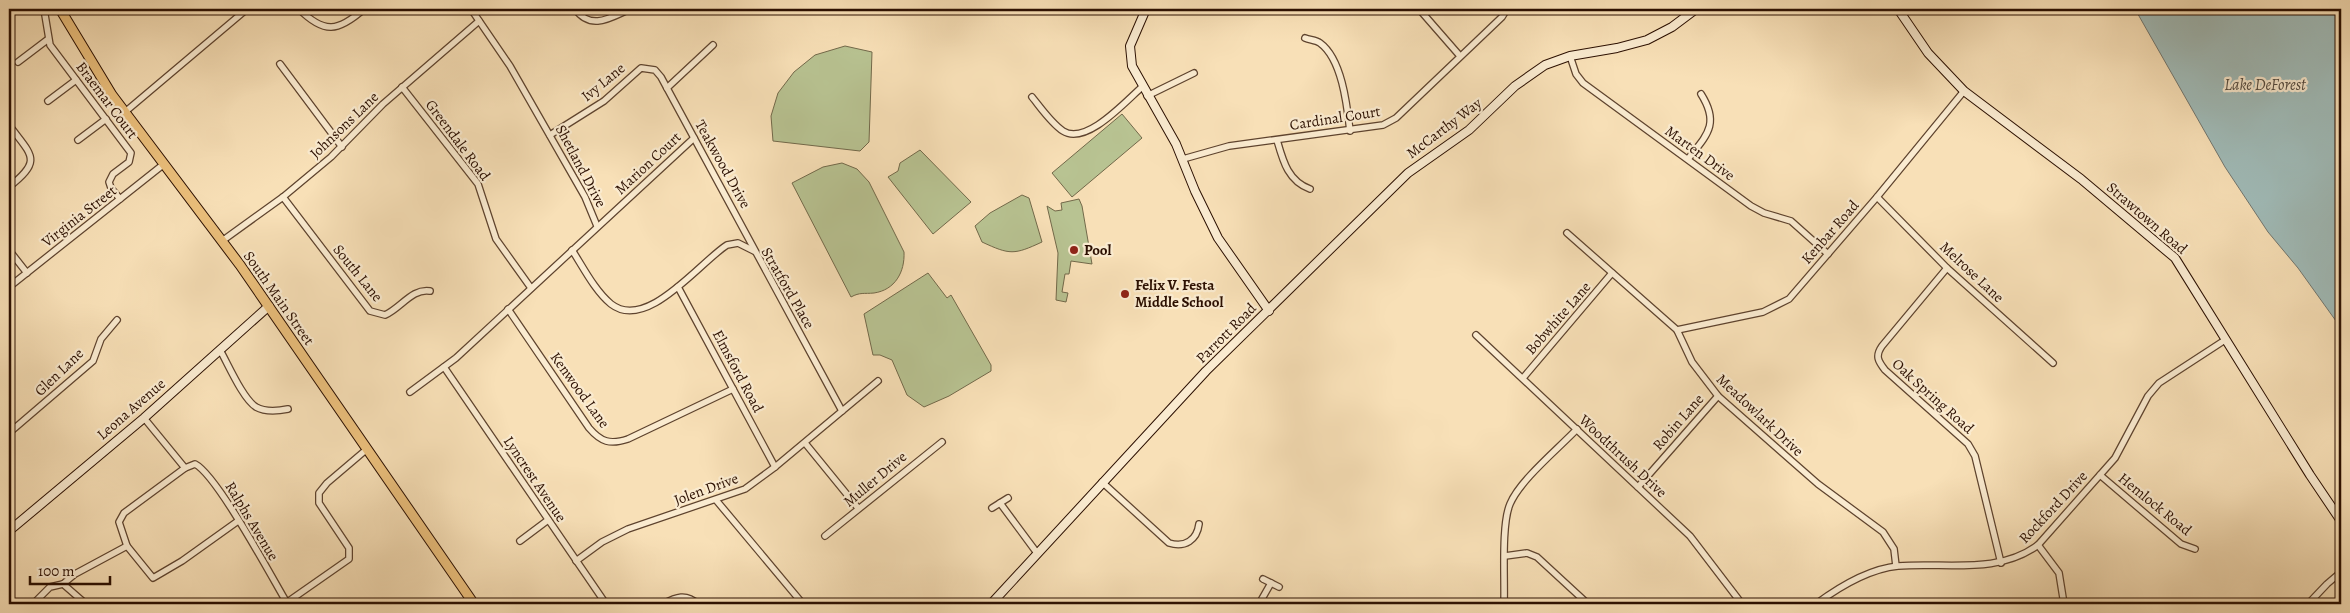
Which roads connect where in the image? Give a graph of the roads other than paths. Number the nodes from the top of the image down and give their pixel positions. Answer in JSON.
{"nodes":[{"id":1,"x":44,"y":9,"type":"edge"},
{"id":2,"x":60,"y":9,"type":"edge"},
{"id":3,"x":247,"y":9,"type":"edge"},
{"id":4,"x":299,"y":9,"type":"edge"},
{"id":5,"x":364,"y":9,"type":"edge"},
{"id":6,"x":471,"y":9,"type":"edge"},
{"id":7,"x":575,"y":9,"type":"edge"},
{"id":8,"x":630,"y":9,"type":"edge"},
{"id":9,"x":1146,"y":9,"type":"edge"},
{"id":10,"x":1419,"y":9,"type":"edge"},
{"id":11,"x":1507,"y":9,"type":"edge"},
{"id":12,"x":1696,"y":9,"type":"edge"},
{"id":13,"x":1898,"y":9,"type":"edge"},
{"id":14,"x":479,"y":21,"type":"junction"},
{"id":15,"x":1305,"y":38,"type":"dead end"},
{"id":16,"x":47,"y":40,"type":"junction"},
{"id":17,"x":713,"y":45,"type":"dead end"},
{"id":18,"x":1460,"y":56,"type":"junction"},
{"id":19,"x":1570,"y":56,"type":"junction"},
{"id":20,"x":18,"y":62,"type":"dead end"},
{"id":21,"x":280,"y":64,"type":"dead end"},
{"id":22,"x":1194,"y":73,"type":"dead end"},
{"id":23,"x":76,"y":80,"type":"junction"},
{"id":24,"x":402,"y":87,"type":"junction"},
{"id":25,"x":1142,"y":87,"type":"junction"},
{"id":26,"x":668,"y":88,"type":"junction"},
{"id":27,"x":1964,"y":91,"type":"junction"},
{"id":28,"x":1701,"y":94,"type":"dead end"},
{"id":29,"x":1147,"y":96,"type":"junction"},
{"id":30,"x":1032,"y":97,"type":"dead end"},
{"id":31,"x":48,"y":101,"type":"dead end"},
{"id":32,"x":124,"y":112,"type":"junction"},
{"id":33,"x":106,"y":119,"type":"junction"},
{"id":34,"x":9,"y":125,"type":"edge"},
{"id":35,"x":1350,"y":130,"type":"junction"},
{"id":36,"x":550,"y":134,"type":"junction"},
{"id":37,"x":694,"y":138,"type":"junction"},
{"id":38,"x":78,"y":140,"type":"dead end"},
{"id":39,"x":1277,"y":140,"type":"junction"},
{"id":40,"x":342,"y":147,"type":"junction"},
{"id":41,"x":1183,"y":159,"type":"junction"},
{"id":42,"x":1688,"y":160,"type":"junction"},
{"id":43,"x":164,"y":164,"type":"junction"},
{"id":44,"x":9,"y":187,"type":"edge"},
{"id":45,"x":1310,"y":189,"type":"dead end"},
{"id":46,"x":283,"y":197,"type":"junction"},
{"id":47,"x":1877,"y":197,"type":"junction"},
{"id":48,"x":120,"y":200,"type":"junction"},
{"id":49,"x":597,"y":226,"type":"junction"},
{"id":50,"x":1567,"y":233,"type":"dead end"},
{"id":51,"x":222,"y":241,"type":"junction"},
{"id":52,"x":9,"y":250,"type":"edge"},
{"id":53,"x":572,"y":250,"type":"junction"},
{"id":54,"x":756,"y":252,"type":"junction"},
{"id":55,"x":1828,"y":254,"type":"junction"},
{"id":56,"x":1947,"y":268,"type":"junction"},
{"id":57,"x":27,"y":273,"type":"junction"},
{"id":58,"x":1612,"y":273,"type":"junction"},
{"id":59,"x":9,"y":287,"type":"edge"},
{"id":60,"x":678,"y":287,"type":"junction"},
{"id":61,"x":531,"y":288,"type":"junction"},
{"id":62,"x":430,"y":291,"type":"dead end"},
{"id":63,"x":269,"y":306,"type":"junction"},
{"id":64,"x":508,"y":309,"type":"junction"},
{"id":65,"x":1269,"y":311,"type":"junction"},
{"id":66,"x":117,"y":320,"type":"dead end"},
{"id":67,"x":1677,"y":330,"type":"junction"},
{"id":68,"x":1476,"y":335,"type":"dead end"},
{"id":69,"x":2225,"y":340,"type":"junction"},
{"id":70,"x":220,"y":350,"type":"junction"},
{"id":71,"x":2053,"y":363,"type":"dead end"},
{"id":72,"x":444,"y":367,"type":"junction"},
{"id":73,"x":1523,"y":378,"type":"junction"},
{"id":74,"x":878,"y":381,"type":"dead end"},
{"id":75,"x":734,"y":389,"type":"junction"},
{"id":76,"x":410,"y":392,"type":"dead end"},
{"id":77,"x":1718,"y":396,"type":"junction"},
{"id":78,"x":288,"y":409,"type":"dead end"},
{"id":79,"x":842,"y":411,"type":"junction"},
{"id":80,"x":144,"y":418,"type":"junction"},
{"id":81,"x":1577,"y":429,"type":"junction"},
{"id":82,"x":9,"y":434,"type":"edge"},
{"id":83,"x":942,"y":442,"type":"dead end"},
{"id":84,"x":805,"y":443,"type":"junction"},
{"id":85,"x":367,"y":449,"type":"junction"},
{"id":86,"x":775,"y":467,"type":"junction"},
{"id":87,"x":185,"y":468,"type":"junction"},
{"id":88,"x":2100,"y":476,"type":"junction"},
{"id":89,"x":1102,"y":482,"type":"junction"},
{"id":90,"x":1638,"y":487,"type":"junction"},
{"id":91,"x":1008,"y":498,"type":"dead end"},
{"id":92,"x":716,"y":500,"type":"junction"},
{"id":93,"x":1000,"y":503,"type":"junction"},
{"id":94,"x":858,"y":508,"type":"junction"},
{"id":95,"x":992,"y":508,"type":"dead end"},
{"id":96,"x":548,"y":520,"type":"junction"},
{"id":97,"x":238,"y":521,"type":"junction"},
{"id":98,"x":2341,"y":521,"type":"edge"},
{"id":99,"x":1199,"y":524,"type":"dead end"},
{"id":100,"x":9,"y":531,"type":"edge"},
{"id":101,"x":825,"y":536,"type":"dead end"},
{"id":102,"x":520,"y":540,"type":"dead end"},
{"id":103,"x":2038,"y":545,"type":"junction"},
{"id":104,"x":127,"y":546,"type":"junction"},
{"id":105,"x":2195,"y":549,"type":"dead end"},
{"id":106,"x":1037,"y":553,"type":"junction"},
{"id":107,"x":1505,"y":556,"type":"junction"},
{"id":108,"x":576,"y":561,"type":"junction"},
{"id":109,"x":2001,"y":563,"type":"junction"},
{"id":110,"x":1896,"y":566,"type":"junction"},
{"id":111,"x":2341,"y":572,"type":"edge"},
{"id":112,"x":1264,"y":579,"type":"dead end"},
{"id":113,"x":1271,"y":583,"type":"junction"},
{"id":114,"x":63,"y":584,"type":"junction"},
{"id":115,"x":1279,"y":587,"type":"dead end"},
{"id":116,"x":34,"y":604,"type":"edge"},
{"id":117,"x":86,"y":604,"type":"edge"},
{"id":118,"x":287,"y":604,"type":"edge"},
{"id":119,"x":474,"y":604,"type":"edge"},
{"id":120,"x":606,"y":604,"type":"edge"},
{"id":121,"x":663,"y":604,"type":"edge"},
{"id":122,"x":698,"y":604,"type":"edge"},
{"id":123,"x":803,"y":604,"type":"edge"},
{"id":124,"x":991,"y":604,"type":"edge"},
{"id":125,"x":1260,"y":604,"type":"edge"},
{"id":126,"x":1504,"y":604,"type":"edge"},
{"id":127,"x":1588,"y":604,"type":"edge"},
{"id":128,"x":1742,"y":604,"type":"edge"},
{"id":129,"x":1816,"y":604,"type":"edge"},
{"id":130,"x":2064,"y":604,"type":"edge"},
{"id":131,"x":2308,"y":604,"type":"edge"}],
"edges":[{"from":1,"to":16,"type":"street"},
{"from":2,"to":32,"type":"main road","name":"South Main Street"},
{"from":3,"to":32,"type":"street"},
{"from":4,"to":5,"type":"street"},
{"from":6,"to":14,"type":"street","name":"Shetland Drive"},
{"from":7,"to":8,"type":"street"},
{"from":9,"to":25,"type":"street","name":"Parrott Road"},
{"from":10,"to":18,"type":"street"},
{"from":11,"to":18,"type":"street","name":"Cardinal Court"},
{"from":12,"to":19,"type":"street","name":"McCarthy Way"},
{"from":13,"to":27,"type":"street","name":"Strawtown Road"},
{"from":14,"to":24,"type":"street","name":"Johnsons Lane"},
{"from":14,"to":36,"type":"street","name":"Shetland Drive"},
{"from":15,"to":35,"type":"street"},
{"from":16,"to":20,"type":"street"},
{"from":16,"to":23,"type":"street","name":"Braemar Court"},
{"from":17,"to":26,"type":"street"},
{"from":18,"to":35,"type":"street","name":"Cardinal Court"},
{"from":19,"to":42,"type":"street","name":"Marten Drive"},
{"from":19,"to":65,"type":"street","name":"McCarthy Way"},
{"from":21,"to":40,"type":"street"},
{"from":22,"to":29,"type":"street"},
{"from":23,"to":31,"type":"street"},
{"from":23,"to":33,"type":"street","name":"Braemar Court"},
{"from":24,"to":40,"type":"street","name":"Johnsons Lane"},
{"from":24,"to":61,"type":"street","name":"Greendale Road"},
{"from":25,"to":29,"type":"street","name":"Parrott Road"},
{"from":25,"to":30,"type":"street"},
{"from":26,"to":36,"type":"street","name":"Ivy Lane"},
{"from":26,"to":37,"type":"street","name":"Teakwood Drive"},
{"from":27,"to":47,"type":"street","name":"Kenbar Road"},
{"from":27,"to":69,"type":"street","name":"Strawtown Road"},
{"from":28,"to":42,"type":"street"},
{"from":29,"to":41,"type":"street","name":"Parrott Road"},
{"from":32,"to":43,"type":"main road","name":"South Main Street"},
{"from":33,"to":38,"type":"street"},
{"from":33,"to":48,"type":"street","name":"Braemar Court"},
{"from":34,"to":44,"type":"street"},
{"from":35,"to":39,"type":"street","name":"Cardinal Court"},
{"from":36,"to":49,"type":"street","name":"Shetland Drive"},
{"from":37,"to":49,"type":"street","name":"Marion Court"},
{"from":37,"to":54,"type":"street","name":"Teakwood Drive"},
{"from":39,"to":41,"type":"street","name":"Cardinal Court"},
{"from":39,"to":45,"type":"street"},
{"from":40,"to":46,"type":"street","name":"Johnsons Lane"},
{"from":41,"to":65,"type":"street","name":"Parrott Road"},
{"from":42,"to":55,"type":"street","name":"Marten Drive"},
{"from":43,"to":48,"type":"street","name":"Virginia Street"},
{"from":43,"to":51,"type":"main road","name":"South Main Street"},
{"from":46,"to":51,"type":"street","name":"Johnsons Lane"},
{"from":46,"to":62,"type":"street","name":"South Lane"},
{"from":47,"to":55,"type":"street","name":"Kenbar Road"},
{"from":47,"to":56,"type":"street","name":"Melrose Lane"},
{"from":48,"to":57,"type":"street","name":"Virginia Street"},
{"from":49,"to":53,"type":"street","name":"Shetland Drive"},
{"from":50,"to":58,"type":"street","name":"Meadowlark Drive"},
{"from":51,"to":63,"type":"main road","name":"South Main Street"},
{"from":52,"to":57,"type":"street"},
{"from":53,"to":60,"type":"street","name":"Stratford Place"},
{"from":53,"to":61,"type":"street","name":"Shetland Drive"},
{"from":54,"to":60,"type":"street","name":"Stratford Place"},
{"from":54,"to":79,"type":"street","name":"Stratford Place"},
{"from":55,"to":67,"type":"street","name":"Kenbar Road"},
{"from":56,"to":71,"type":"street","name":"Melrose Lane"},
{"from":56,"to":109,"type":"street","name":"Oak Spring Road"},
{"from":57,"to":59,"type":"street","name":"Virginia Street"},
{"from":58,"to":67,"type":"street","name":"Meadowlark Drive"},
{"from":58,"to":73,"type":"street","name":"Bobwhite Lane"},
{"from":60,"to":75,"type":"street","name":"Elmsford Road"},
{"from":61,"to":64,"type":"street","name":"Shetland Drive"},
{"from":63,"to":70,"type":"street","name":"Leona Avenue"},
{"from":63,"to":85,"type":"main road","name":"South Main Street"},
{"from":64,"to":72,"type":"street","name":"Shetland Drive"},
{"from":64,"to":75,"type":"street","name":"Kenwood Lane"},
{"from":65,"to":89,"type":"street","name":"Parrott Road"},
{"from":66,"to":82,"type":"street","name":"Glen Lane"},
{"from":67,"to":77,"type":"street","name":"Meadowlark Drive"},
{"from":68,"to":73,"type":"street","name":"Woodthrush Drive"},
{"from":69,"to":88,"type":"street","name":"Rockford Drive"},
{"from":69,"to":98,"type":"street","name":"Strawtown Road"},
{"from":70,"to":78,"type":"street"},
{"from":70,"to":80,"type":"street","name":"Leona Avenue"},
{"from":72,"to":76,"type":"street","name":"Shetland Drive"},
{"from":72,"to":96,"type":"street","name":"Lyncrest Avenue"},
{"from":73,"to":81,"type":"street","name":"Woodthrush Drive"},
{"from":74,"to":79,"type":"street","name":"Jolen Drive"},
{"from":75,"to":86,"type":"street","name":"Elmsford Road"},
{"from":77,"to":90,"type":"street","name":"Robin Lane"},
{"from":77,"to":110,"type":"street","name":"Meadowlark Drive"},
{"from":79,"to":84,"type":"street","name":"Jolen Drive"},
{"from":80,"to":87,"type":"street"},
{"from":80,"to":100,"type":"street","name":"Leona Avenue"},
{"from":81,"to":90,"type":"street","name":"Woodthrush Drive"},
{"from":81,"to":107,"type":"street"},
{"from":83,"to":94,"type":"street","name":"Muller Drive"},
{"from":84,"to":86,"type":"street","name":"Jolen Drive"},
{"from":84,"to":94,"type":"street"},
{"from":85,"to":118,"type":"street"},
{"from":85,"to":119,"type":"main road","name":"South Main Street"},
{"from":86,"to":92,"type":"street","name":"Jolen Drive"},
{"from":87,"to":97,"type":"street","name":"Ralphs Avenue"},
{"from":87,"to":104,"type":"street"},
{"from":88,"to":103,"type":"street","name":"Rockford Drive"},
{"from":88,"to":105,"type":"street","name":"Hemlock Road"},
{"from":89,"to":99,"type":"street"},
{"from":89,"to":106,"type":"street","name":"Parrott Road"},
{"from":90,"to":128,"type":"street","name":"Woodthrush Drive"},
{"from":91,"to":93,"type":"street"},
{"from":92,"to":108,"type":"street","name":"Jolen Drive"},
{"from":92,"to":123,"type":"street"},
{"from":93,"to":95,"type":"street"},
{"from":93,"to":106,"type":"street"},
{"from":94,"to":101,"type":"street","name":"Muller Drive"},
{"from":96,"to":102,"type":"street"},
{"from":96,"to":108,"type":"street","name":"Lyncrest Avenue"},
{"from":97,"to":104,"type":"street"},
{"from":97,"to":118,"type":"street","name":"Ralphs Avenue"},
{"from":103,"to":109,"type":"street","name":"Rockford Drive"},
{"from":103,"to":130,"type":"street"},
{"from":104,"to":114,"type":"street"},
{"from":106,"to":124,"type":"street","name":"Parrott Road"},
{"from":107,"to":126,"type":"street"},
{"from":107,"to":127,"type":"street"},
{"from":108,"to":120,"type":"street","name":"Lyncrest Avenue"},
{"from":109,"to":110,"type":"street","name":"Rockford Drive"},
{"from":110,"to":129,"type":"street","name":"Rockford Drive"},
{"from":111,"to":131,"type":"street"},
{"from":112,"to":113,"type":"street"},
{"from":113,"to":115,"type":"street"},
{"from":113,"to":125,"type":"street"},
{"from":114,"to":116,"type":"street"},
{"from":114,"to":117,"type":"street"},
{"from":121,"to":122,"type":"street"}]}
